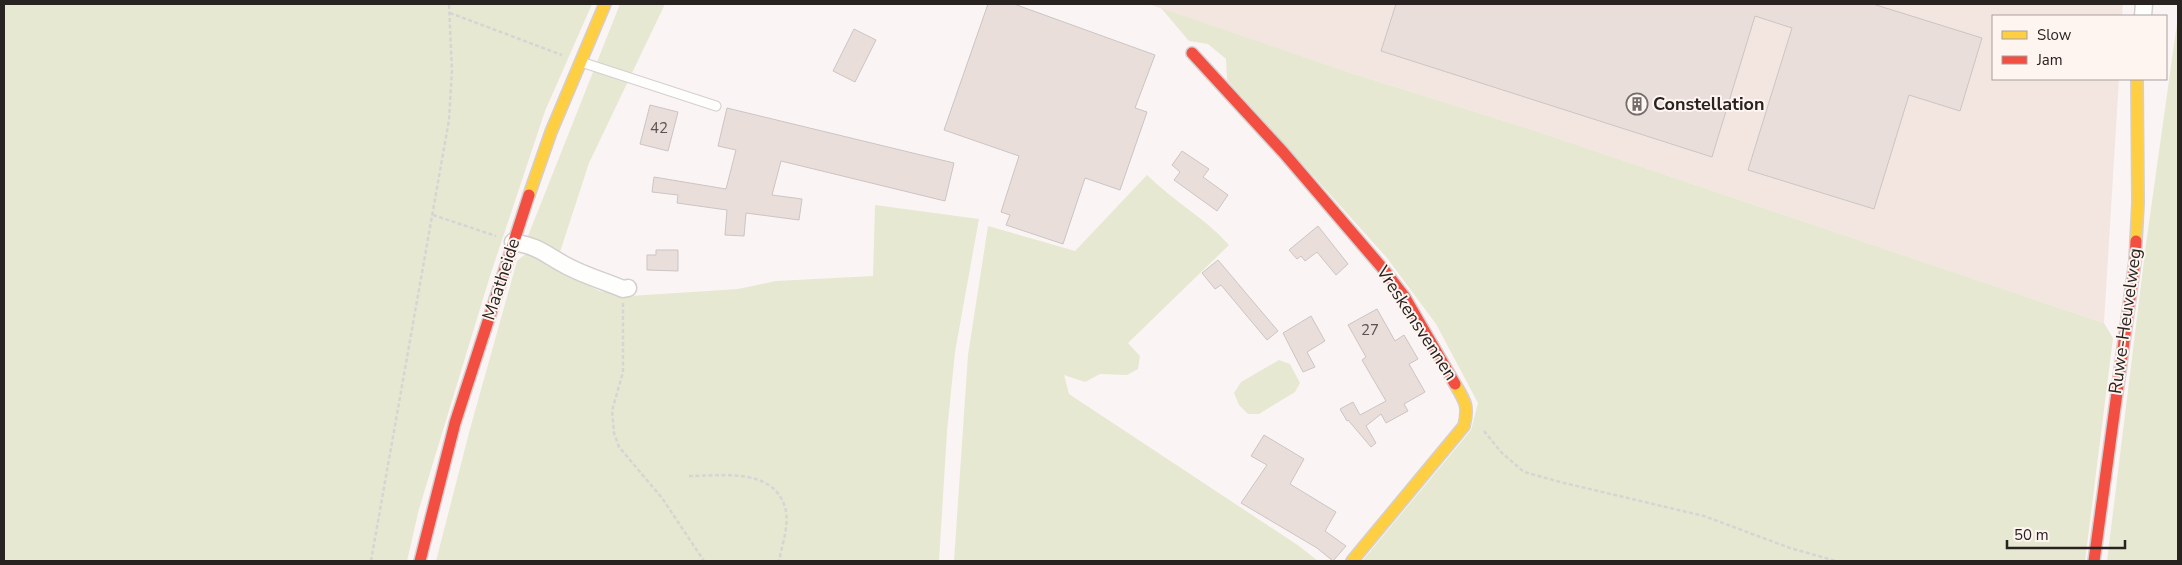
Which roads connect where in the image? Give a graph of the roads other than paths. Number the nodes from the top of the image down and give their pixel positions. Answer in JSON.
{"nodes":[{"id":1,"x":605,"y":4,"type":"edge"},
{"id":2,"x":1192,"y":53,"type":"dead end"},
{"id":3,"x":579,"y":62,"type":"junction"},
{"id":4,"x":2137,"y":80,"type":"edge"},
{"id":5,"x":716,"y":106,"type":"dead end"},
{"id":6,"x":513,"y":242,"type":"junction"},
{"id":7,"x":625,"y":288,"type":"road end"},
{"id":8,"x":420,"y":561,"type":"edge"},
{"id":9,"x":1352,"y":561,"type":"edge"},
{"id":10,"x":2094,"y":561,"type":"edge"}],
"edges":[{"from":1,"to":3,"type":"street","name":"Maatheide"},
{"from":2,"to":9,"type":"street","name":"Vreskensvennen"},
{"from":3,"to":5,"type":"lane"},
{"from":3,"to":6,"type":"street","name":"Maatheide"},
{"from":4,"to":10,"type":"street","name":"Ruwe-Heuvelweg"},
{"from":6,"to":7,"type":"street"},
{"from":6,"to":8,"type":"street","name":"Maatheide"}]}
